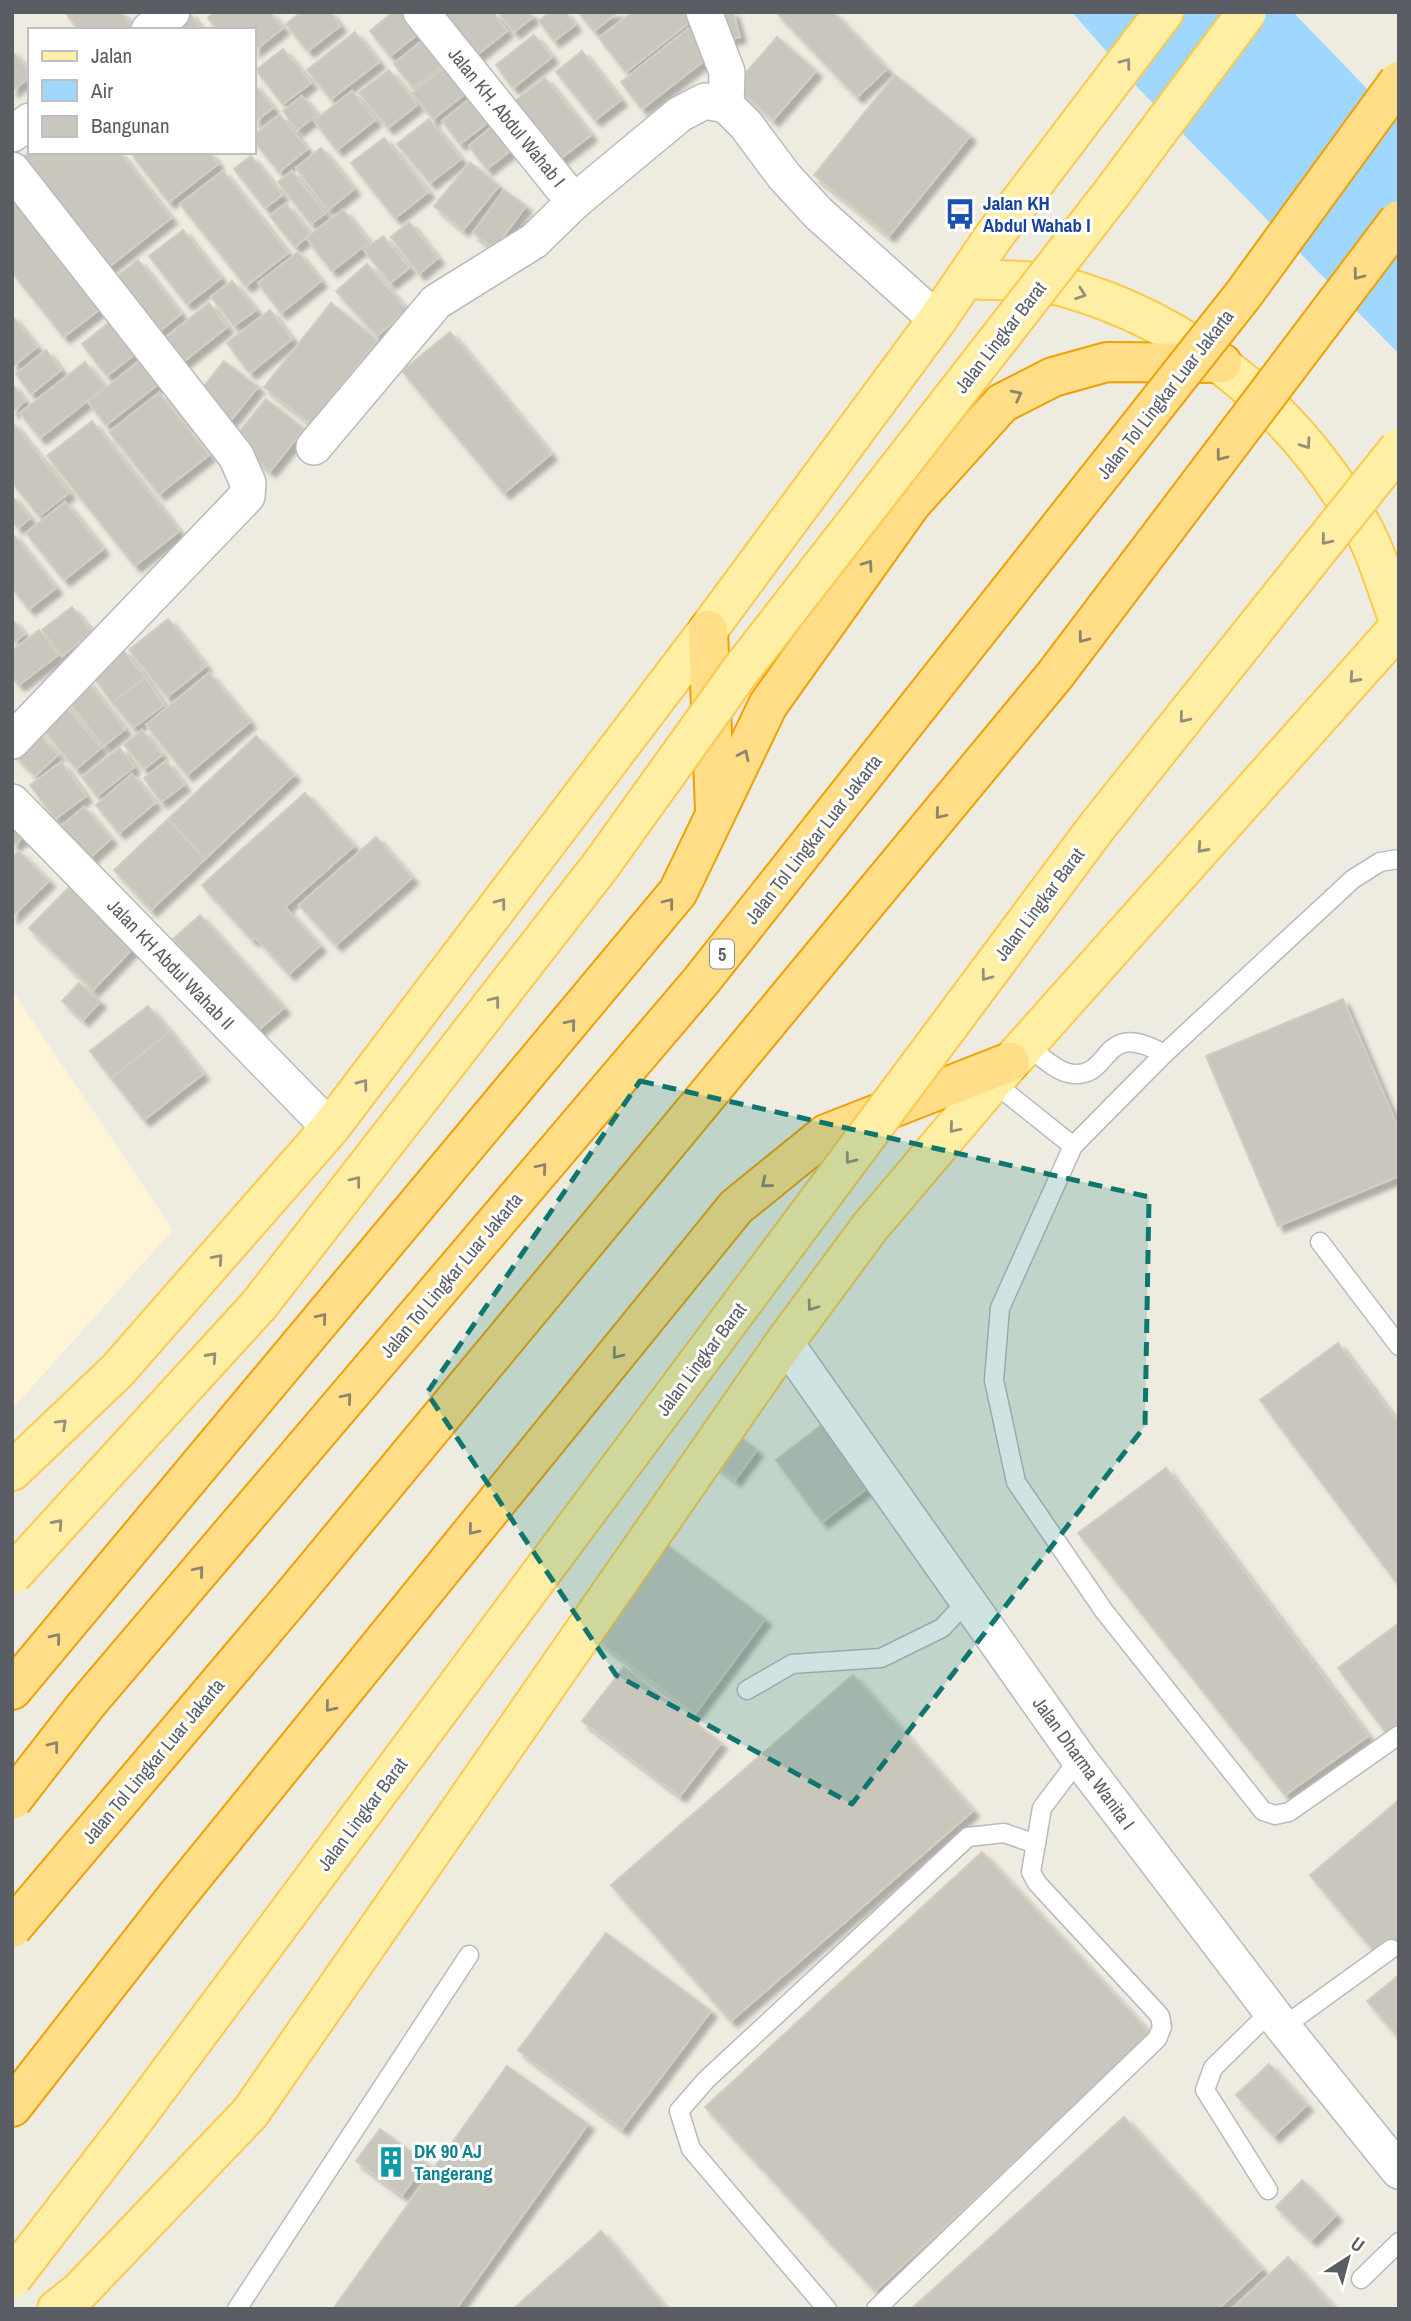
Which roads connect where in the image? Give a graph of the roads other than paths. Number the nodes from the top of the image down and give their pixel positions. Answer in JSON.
{"nodes":[{"id":1,"x":172,"y":12,"type":"edge"},
{"id":2,"x":421,"y":12,"type":"edge"},
{"id":3,"x":704,"y":12,"type":"edge"},
{"id":4,"x":1164,"y":12,"type":"edge"},
{"id":5,"x":1247,"y":12,"type":"edge"},
{"id":6,"x":152,"y":28,"type":"edge"},
{"id":7,"x":1399,"y":81,"type":"edge"},
{"id":8,"x":726,"y":105,"type":"junction"},
{"id":9,"x":28,"y":122,"type":"edge"},
{"id":10,"x":12,"y":134,"type":"edge"},
{"id":11,"x":12,"y":170,"type":"edge"},
{"id":12,"x":574,"y":202,"type":"junction"},
{"id":13,"x":1399,"y":220,"type":"edge"},
{"id":14,"x":965,"y":279,"type":"junction"},
{"id":15,"x":937,"y":320,"type":"junction"},
{"id":16,"x":1222,"y":363,"type":"junction"},
{"id":17,"x":314,"y":447,"type":"dead end"},
{"id":18,"x":1399,"y":449,"type":"edge"},
{"id":19,"x":709,"y":630,"type":"junction"},
{"id":20,"x":1396,"y":633,"type":"edge"},
{"id":21,"x":12,"y":741,"type":"edge"},
{"id":22,"x":12,"y":802,"type":"edge"},
{"id":23,"x":715,"y":817,"type":"junction"},
{"id":24,"x":1399,"y":859,"type":"edge"},
{"id":25,"x":1164,"y":1054,"type":"junction"},
{"id":26,"x":1010,"y":1063,"type":"junction"},
{"id":27,"x":330,"y":1128,"type":"junction"},
{"id":28,"x":1073,"y":1146,"type":"junction"},
{"id":29,"x":1320,"y":1242,"type":"dead end"},
{"id":30,"x":785,"y":1342,"type":"junction"},
{"id":31,"x":1399,"y":1346,"type":"edge"},
{"id":32,"x":12,"y":1471,"type":"edge"},
{"id":33,"x":12,"y":1575,"type":"edge"},
{"id":34,"x":967,"y":1601,"type":"junction"},
{"id":35,"x":12,"y":1690,"type":"edge"},
{"id":36,"x":747,"y":1690,"type":"dead end"},
{"id":37,"x":1399,"y":1735,"type":"edge"},
{"id":38,"x":1079,"y":1759,"type":"junction"},
{"id":39,"x":12,"y":1800,"type":"edge"},
{"id":40,"x":1036,"y":1844,"type":"junction"},
{"id":41,"x":12,"y":1928,"type":"edge"},
{"id":42,"x":1391,"y":1950,"type":"dead end"},
{"id":43,"x":469,"y":1955,"type":"dead end"},
{"id":44,"x":1277,"y":2019,"type":"junction"},
{"id":45,"x":12,"y":2107,"type":"edge"},
{"id":46,"x":1399,"y":2171,"type":"edge"},
{"id":47,"x":1268,"y":2190,"type":"dead end"},
{"id":48,"x":1399,"y":2242,"type":"edge"},
{"id":49,"x":12,"y":2278,"type":"edge"},
{"id":50,"x":1361,"y":2279,"type":"dead end"},
{"id":51,"x":76,"y":2303,"type":"edge"},
{"id":52,"x":237,"y":2309,"type":"edge"},
{"id":53,"x":827,"y":2309,"type":"edge"},
{"id":54,"x":876,"y":2309,"type":"edge"}],
"edges":[{"from":1,"to":6,"type":"street"},
{"from":2,"to":12,"type":"street","name":"Jalan KH. Abdul Wahab I"},
{"from":3,"to":8,"type":"street"},
{"from":14,"to":4,"type":"main road","one_way":true},
{"from":33,"to":5,"type":"main road","name":"Jalan Lingkar Barat","one_way":true,"bridge":true},
{"from":39,"to":7,"type":"highway","name":"Jalan Tol Lingkar Luar Jakarta","number":"5","one_way":true,"bridge":true},
{"from":8,"to":12,"type":"street","name":"Jalan KH. Abdul Wahab I"},
{"from":8,"to":15,"type":"street"},
{"from":9,"to":10,"type":"street"},
{"from":11,"to":21,"type":"street"},
{"from":12,"to":17,"type":"street"},
{"from":13,"to":41,"type":"highway","name":"Jalan Tol Lingkar Luar Jakarta","one_way":true,"bridge":true},
{"from":14,"to":15,"type":"main road"},
{"from":14,"to":16,"type":"main road","one_way":true},
{"from":15,"to":19,"type":"main road"},
{"from":16,"to":20,"type":"main road","one_way":true},
{"from":23,"to":16,"type":"highway","one_way":true},
{"from":18,"to":49,"type":"main road","name":"Jalan Lingkar Barat","one_way":true,"bridge":true},
{"from":19,"to":23,"type":"highway"},
{"from":27,"to":19,"type":"main road","one_way":true},
{"from":20,"to":26,"type":"main road","one_way":true},
{"from":22,"to":27,"type":"street","name":"Jalan KH Abdul Wahab II"},
{"from":35,"to":23,"type":"highway","one_way":true},
{"from":24,"to":25,"type":"lane"},
{"from":25,"to":26,"type":"lane"},
{"from":25,"to":28,"type":"lane"},
{"from":26,"to":28,"type":"lane"},
{"from":26,"to":30,"type":"main road","one_way":true},
{"from":26,"to":45,"type":"highway","one_way":true},
{"from":32,"to":27,"type":"main road","one_way":true},
{"from":28,"to":37,"type":"lane"},
{"from":29,"to":31,"type":"lane"},
{"from":30,"to":34,"type":"street","name":"Jalan Dharma Wanita I"},
{"from":30,"to":51,"type":"main road"},
{"from":34,"to":36,"type":"lane"},
{"from":34,"to":38,"type":"street","name":"Jalan Dharma Wanita I"},
{"from":38,"to":40,"type":"lane"},
{"from":38,"to":44,"type":"street","name":"Jalan Dharma Wanita I"},
{"from":40,"to":53,"type":"lane"},
{"from":40,"to":54,"type":"lane"},
{"from":42,"to":44,"type":"lane"},
{"from":43,"to":52,"type":"lane"},
{"from":44,"to":46,"type":"street","name":"Jalan Dharma Wanita I"},
{"from":44,"to":47,"type":"lane"},
{"from":48,"to":50,"type":"lane"}]}
